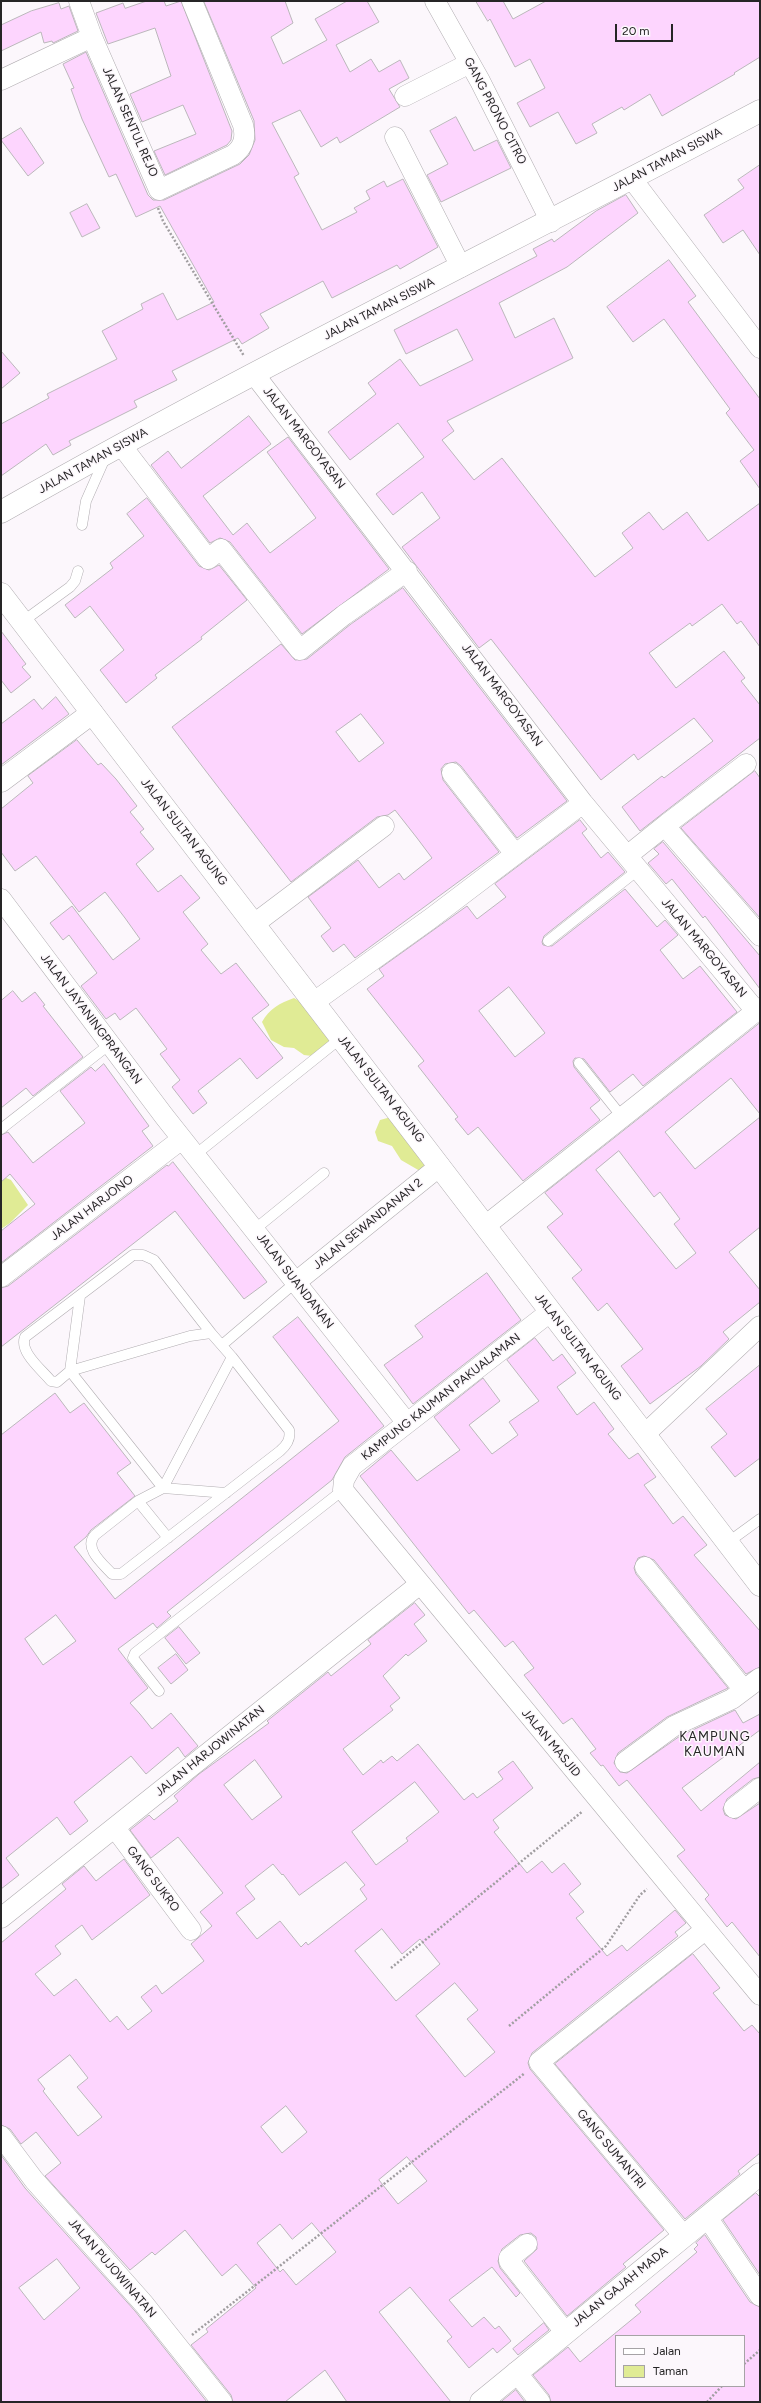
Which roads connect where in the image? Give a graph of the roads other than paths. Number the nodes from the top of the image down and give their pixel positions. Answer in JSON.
{"nodes":[{"id":1,"x":79,"y":1,"type":"edge"},
{"id":2,"x":192,"y":1,"type":"edge"},
{"id":3,"x":435,"y":1,"type":"edge"},
{"id":4,"x":92,"y":37,"type":"junction"},
{"id":5,"x":470,"y":63,"type":"junction"},
{"id":6,"x":1,"y":80,"type":"edge"},
{"id":7,"x":405,"y":96,"type":"dead end"},
{"id":8,"x":760,"y":111,"type":"edge"},
{"id":9,"x":395,"y":137,"type":"dead end"},
{"id":10,"x":632,"y":179,"type":"junction"},
{"id":11,"x":551,"y":222,"type":"junction"},
{"id":12,"x":461,"y":267,"type":"junction"},
{"id":13,"x":760,"y":348,"type":"edge"},
{"id":14,"x":254,"y":374,"type":"junction"},
{"id":15,"x":115,"y":448,"type":"junction"},
{"id":16,"x":1,"y":512,"type":"edge"},
{"id":17,"x":82,"y":525,"type":"dead end"},
{"id":18,"x":78,"y":571,"type":"dead end"},
{"id":19,"x":407,"y":571,"type":"junction"},
{"id":20,"x":1,"y":594,"type":"edge"},
{"id":21,"x":22,"y":622,"type":"junction"},
{"id":22,"x":92,"y":713,"type":"junction"},
{"id":23,"x":746,"y":764,"type":"dead end"},
{"id":24,"x":452,"y":772,"type":"dead end"},
{"id":25,"x":1,"y":781,"type":"edge"},
{"id":26,"x":583,"y":803,"type":"junction"},
{"id":27,"x":667,"y":824,"type":"junction"},
{"id":28,"x":384,"y":826,"type":"dead end"},
{"id":29,"x":515,"y":854,"type":"junction"},
{"id":30,"x":633,"y":863,"type":"junction"},
{"id":31,"x":1,"y":899,"type":"edge"},
{"id":32,"x":254,"y":924,"type":"junction"},
{"id":33,"x":760,"y":936,"type":"edge"},
{"id":34,"x":548,"y":941,"type":"dead end"},
{"id":35,"x":314,"y":1002,"type":"junction"},
{"id":36,"x":758,"y":1009,"type":"edge"},
{"id":37,"x":341,"y":1038,"type":"junction"},
{"id":38,"x":110,"y":1044,"type":"junction"},
{"id":39,"x":579,"y":1063,"type":"dead end"},
{"id":40,"x":622,"y":1117,"type":"junction"},
{"id":41,"x":1,"y":1129,"type":"edge"},
{"id":42,"x":182,"y":1139,"type":"junction"},
{"id":43,"x":195,"y":1155,"type":"junction"},
{"id":44,"x":440,"y":1166,"type":"junction"},
{"id":45,"x":324,"y":1173,"type":"dead end"},
{"id":46,"x":485,"y":1226,"type":"junction"},
{"id":47,"x":254,"y":1230,"type":"junction"},
{"id":48,"x":1,"y":1277,"type":"edge"},
{"id":49,"x":296,"y":1282,"type":"junction"},
{"id":50,"x":80,"y":1296,"type":"junction"},
{"id":51,"x":550,"y":1312,"type":"junction"},
{"id":52,"x":760,"y":1326,"type":"edge"},
{"id":53,"x":211,"y":1333,"type":"junction"},
{"id":54,"x":222,"y":1345,"type":"junction"},
{"id":55,"x":232,"y":1357,"type":"junction"},
{"id":56,"x":70,"y":1371,"type":"junction"},
{"id":57,"x":407,"y":1423,"type":"junction"},
{"id":58,"x":645,"y":1434,"type":"junction"},
{"id":59,"x":163,"y":1488,"type":"junction"},
{"id":60,"x":343,"y":1490,"type":"junction"},
{"id":61,"x":226,"y":1492,"type":"junction"},
{"id":62,"x":138,"y":1501,"type":"junction"},
{"id":63,"x":760,"y":1519,"type":"edge"},
{"id":64,"x":168,"y":1538,"type":"junction"},
{"id":65,"x":727,"y":1543,"type":"junction"},
{"id":66,"x":645,"y":1567,"type":"dead end"},
{"id":67,"x":420,"y":1584,"type":"junction"},
{"id":68,"x":760,"y":1585,"type":"edge"},
{"id":69,"x":760,"y":1678,"type":"edge"},
{"id":70,"x":744,"y":1690,"type":"junction"},
{"id":71,"x":159,"y":1691,"type":"dead end"},
{"id":72,"x":626,"y":1762,"type":"dead end"},
{"id":73,"x":760,"y":1788,"type":"edge"},
{"id":74,"x":734,"y":1808,"type":"dead end"},
{"id":75,"x":115,"y":1828,"type":"junction"},
{"id":76,"x":1,"y":1918,"type":"edge"},
{"id":77,"x":191,"y":1930,"type":"dead end"},
{"id":78,"x":705,"y":1930,"type":"junction"},
{"id":79,"x":760,"y":1995,"type":"edge"},
{"id":80,"x":1,"y":2136,"type":"edge"},
{"id":81,"x":760,"y":2174,"type":"edge"},
{"id":82,"x":707,"y":2217,"type":"junction"},
{"id":83,"x":683,"y":2235,"type":"junction"},
{"id":84,"x":527,"y":2244,"type":"dead end"},
{"id":85,"x":760,"y":2296,"type":"edge"},
{"id":86,"x":565,"y":2332,"type":"junction"},
{"id":87,"x":516,"y":2372,"type":"junction"},
{"id":88,"x":222,"y":2402,"type":"edge"},
{"id":89,"x":481,"y":2402,"type":"edge"},
{"id":90,"x":540,"y":2402,"type":"edge"}],
"edges":[{"from":1,"to":4,"type":"street","name":"JALAN SENTUL REJO"},
{"from":2,"to":4,"type":"street","name":"JALAN SENTUL REJO"},
{"from":3,"to":5,"type":"street","name":"GANG PRONO CITRO"},
{"from":4,"to":6,"type":"street"},
{"from":5,"to":7,"type":"street"},
{"from":5,"to":11,"type":"street","name":"GANG PRONO CITRO"},
{"from":8,"to":10,"type":"main road","name":"JALAN TAMAN SISWA"},
{"from":9,"to":12,"type":"street"},
{"from":10,"to":11,"type":"main road","name":"JALAN TAMAN SISWA"},
{"from":10,"to":13,"type":"street"},
{"from":11,"to":12,"type":"main road","name":"JALAN TAMAN SISWA"},
{"from":12,"to":14,"type":"main road","name":"JALAN TAMAN SISWA"},
{"from":14,"to":15,"type":"main road","name":"JALAN TAMAN SISWA"},
{"from":14,"to":19,"type":"street","name":"JALAN MARGOYASAN"},
{"from":15,"to":16,"type":"main road","name":"JALAN TAMAN SISWA"},
{"from":15,"to":17,"type":"lane"},
{"from":15,"to":19,"type":"street"},
{"from":18,"to":21,"type":"lane"},
{"from":19,"to":26,"type":"street","name":"JALAN MARGOYASAN"},
{"from":20,"to":21,"type":"main road","name":"JALAN SULTAN AGUNG"},
{"from":21,"to":22,"type":"main road","name":"JALAN SULTAN AGUNG"},
{"from":22,"to":25,"type":"main road"},
{"from":22,"to":32,"type":"main road","name":"JALAN SULTAN AGUNG"},
{"from":23,"to":27,"type":"street"},
{"from":24,"to":29,"type":"street"},
{"from":26,"to":29,"type":"street"},
{"from":26,"to":30,"type":"street","name":"JALAN MARGOYASAN"},
{"from":27,"to":30,"type":"street"},
{"from":27,"to":33,"type":"street"},
{"from":28,"to":32,"type":"street"},
{"from":29,"to":35,"type":"street"},
{"from":30,"to":34,"type":"lane"},
{"from":30,"to":36,"type":"street","name":"JALAN MARGOYASAN"},
{"from":31,"to":38,"type":"street","name":"JALAN JAYANINGPRANGAN"},
{"from":32,"to":35,"type":"main road","name":"JALAN SULTAN AGUNG"},
{"from":35,"to":37,"type":"main road","name":"JALAN SULTAN AGUNG"},
{"from":36,"to":40,"type":"street","name":"JALAN MARGOYASAN"},
{"from":37,"to":43,"type":"lane"},
{"from":37,"to":44,"type":"main road","name":"JALAN SULTAN AGUNG"},
{"from":38,"to":41,"type":"lane"},
{"from":38,"to":42,"type":"street","name":"JALAN JAYANINGPRANGAN"},
{"from":39,"to":40,"type":"lane"},
{"from":40,"to":46,"type":"street","name":"JALAN MARGOYASAN"},
{"from":42,"to":43,"type":"street","name":"JALAN SUANDANAN"},
{"from":42,"to":48,"type":"street","name":"JALAN HARJONO"},
{"from":43,"to":47,"type":"street","name":"JALAN SUANDANAN"},
{"from":44,"to":46,"type":"main road","name":"JALAN SULTAN AGUNG"},
{"from":44,"to":49,"type":"street","name":"JALAN SEWANDANAN 2"},
{"from":45,"to":47,"type":"lane"},
{"from":46,"to":51,"type":"main road","name":"JALAN SULTAN AGUNG"},
{"from":47,"to":49,"type":"street","name":"JALAN SUANDANAN"},
{"from":49,"to":54,"type":"lane"},
{"from":49,"to":57,"type":"street","name":"JALAN SUANDANAN"},
{"from":50,"to":53,"type":"lane"},
{"from":50,"to":56,"type":"lane"},
{"from":50,"to":56,"type":"lane"},
{"from":51,"to":57,"type":"street","name":"KAMPUNG KAUMAN PAKUALAMAN"},
{"from":51,"to":58,"type":"main road","name":"JALAN SULTAN AGUNG"},
{"from":52,"to":58,"type":"street"},
{"from":53,"to":54,"type":"lane"},
{"from":53,"to":56,"type":"lane"},
{"from":54,"to":55,"type":"lane"},
{"from":55,"to":59,"type":"lane"},
{"from":55,"to":61,"type":"lane"},
{"from":56,"to":59,"type":"lane"},
{"from":57,"to":60,"type":"street","name":"KAMPUNG KAUMAN PAKUALAMAN"},
{"from":58,"to":65,"type":"main road","name":"JALAN SULTAN AGUNG"},
{"from":59,"to":61,"type":"lane"},
{"from":59,"to":62,"type":"lane"},
{"from":60,"to":67,"type":"street","name":"JALAN MASJID"},
{"from":60,"to":71,"type":"lane"},
{"from":61,"to":64,"type":"lane"},
{"from":62,"to":64,"type":"lane"},
{"from":62,"to":64,"type":"lane"},
{"from":63,"to":65,"type":"lane"},
{"from":65,"to":68,"type":"main road","name":"JALAN SULTAN AGUNG"},
{"from":66,"to":70,"type":"street"},
{"from":67,"to":75,"type":"street","name":"JALAN HARJOWINATAN"},
{"from":67,"to":78,"type":"street","name":"JALAN MASJID"},
{"from":69,"to":70,"type":"street"},
{"from":70,"to":72,"type":"street"},
{"from":73,"to":74,"type":"street"},
{"from":75,"to":76,"type":"street","name":"JALAN HARJOWINATAN"},
{"from":75,"to":77,"type":"street","name":"GANG SUKRO"},
{"from":78,"to":79,"type":"street","name":"JALAN MASJID"},
{"from":78,"to":83,"type":"street","name":"GANG SUMANTRI"},
{"from":80,"to":88,"type":"street","name":"JALAN PUJOWINATAN"},
{"from":81,"to":82,"type":"main road","name":"JALAN GAJAH MADA"},
{"from":82,"to":83,"type":"main road","name":"JALAN GAJAH MADA"},
{"from":82,"to":85,"type":"street"},
{"from":83,"to":86,"type":"main road","name":"JALAN GAJAH MADA"},
{"from":84,"to":86,"type":"street"},
{"from":86,"to":87,"type":"main road","name":"JALAN GAJAH MADA"},
{"from":87,"to":89,"type":"main road","name":"JALAN GAJAH MADA"},
{"from":87,"to":90,"type":"street"}]}
